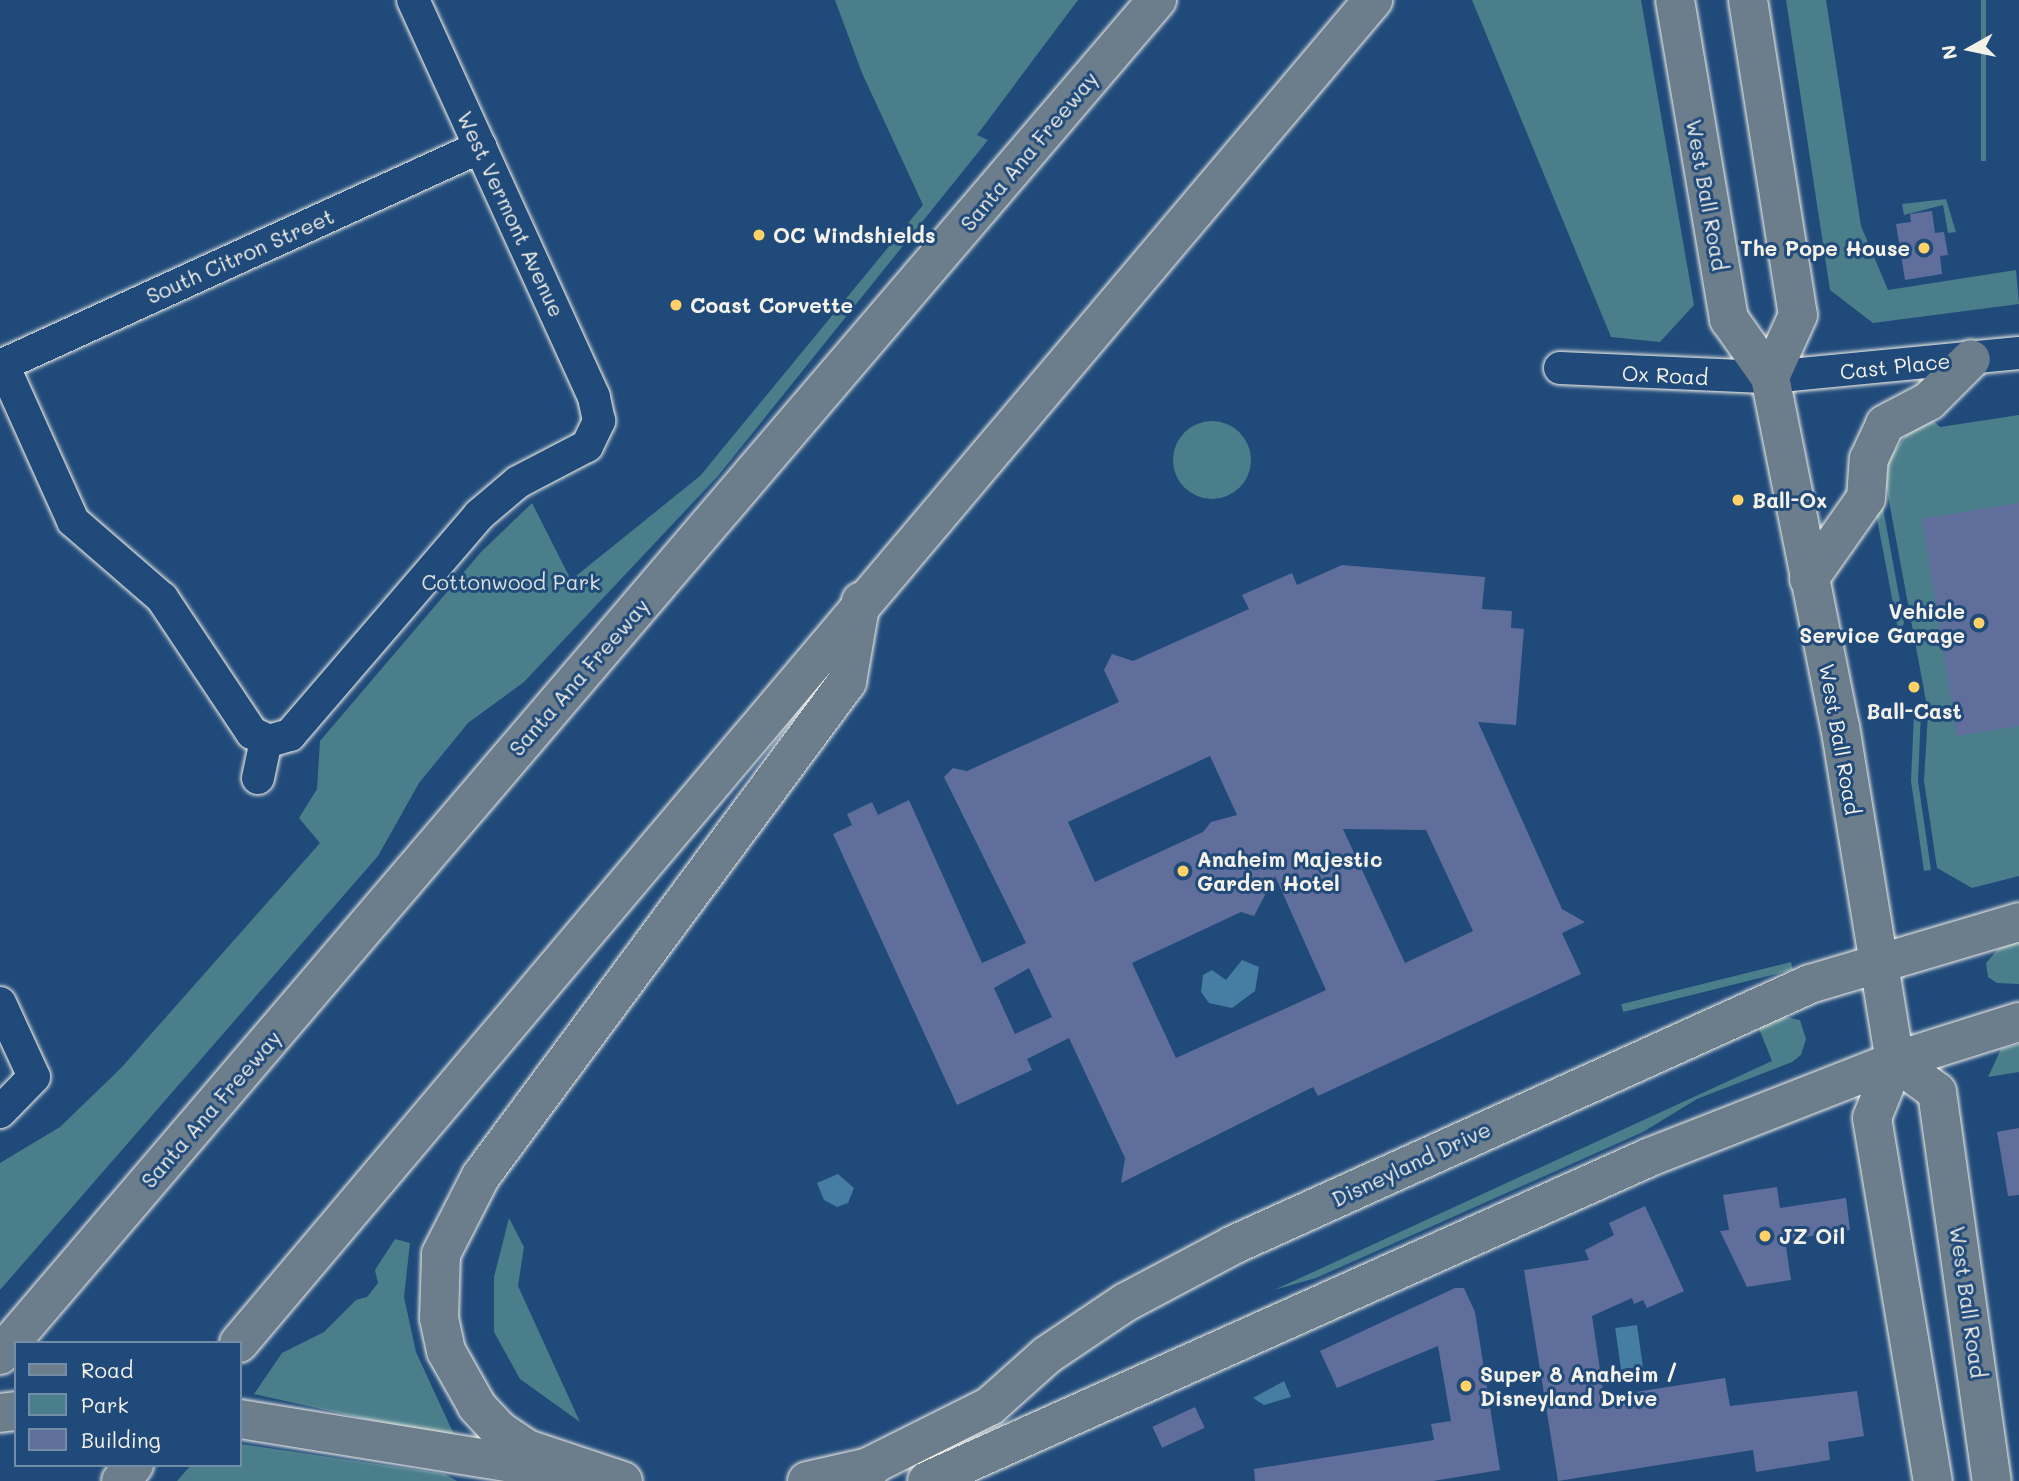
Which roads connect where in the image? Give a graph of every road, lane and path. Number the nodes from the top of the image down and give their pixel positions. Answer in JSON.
{"nodes":[{"id":1,"x":413,"y":0,"type":"edge"},
{"id":2,"x":1122,"y":0,"type":"edge"},
{"id":3,"x":1157,"y":0,"type":"edge"},
{"id":4,"x":1373,"y":0,"type":"edge"},
{"id":5,"x":1675,"y":0,"type":"edge"},
{"id":6,"x":1748,"y":0,"type":"edge"},
{"id":7,"x":480,"y":147,"type":"junction"},
{"id":8,"x":943,"y":251,"type":"junction"},
{"id":9,"x":2019,"y":353,"type":"edge"},
{"id":10,"x":1971,"y":359,"type":"junction"},
{"id":11,"x":1,"y":365,"type":"edge"},
{"id":12,"x":1560,"y":368,"type":"dead end"},
{"id":13,"x":1770,"y":377,"type":"junction"},
{"id":14,"x":1809,"y":579,"type":"junction"},
{"id":15,"x":862,"y":600,"type":"junction"},
{"id":16,"x":266,"y":740,"type":"junction"},
{"id":17,"x":258,"y":778,"type":"dead end"},
{"id":18,"x":2019,"y":922,"type":"edge"},
{"id":19,"x":1876,"y":962,"type":"junction"},
{"id":20,"x":0,"y":1003,"type":"edge"},
{"id":21,"x":2019,"y":1022,"type":"edge"},
{"id":22,"x":1895,"y":1062,"type":"junction"},
{"id":23,"x":0,"y":1112,"type":"edge"},
{"id":24,"x":241,"y":1341,"type":"edge"},
{"id":25,"x":0,"y":1354,"type":"edge"},
{"id":26,"x":242,"y":1419,"type":"edge"},
{"id":27,"x":132,"y":1467,"type":"edge"},
{"id":28,"x":856,"y":1473,"type":"edge"},
{"id":29,"x":121,"y":1481,"type":"edge"},
{"id":30,"x":623,"y":1481,"type":"edge"},
{"id":31,"x":807,"y":1481,"type":"edge"},
{"id":32,"x":928,"y":1481,"type":"edge"},
{"id":33,"x":1933,"y":1481,"type":"edge"},
{"id":34,"x":1993,"y":1481,"type":"edge"}],
"edges":[{"from":1,"to":7,"type":"street","name":"West Vermont Avenue"},
{"from":2,"to":8,"type":"main road"},
{"from":3,"to":8,"type":"main road","name":"Santa Ana Freeway"},
{"from":4,"to":15,"type":"main road"},
{"from":5,"to":13,"type":"main road","name":"West Ball Road"},
{"from":6,"to":13,"type":"main road"},
{"from":7,"to":11,"type":"street","name":"South Citron Street"},
{"from":7,"to":16,"type":"street","name":"West Vermont Avenue"},
{"from":8,"to":25,"type":"main road","name":"Santa Ana Freeway"},
{"from":9,"to":10,"type":"street","name":"Cast Place"},
{"from":10,"to":13,"type":"street","name":"Cast Place"},
{"from":10,"to":14,"type":"main road"},
{"from":11,"to":16,"type":"street"},
{"from":12,"to":13,"type":"street","name":"Ox Road"},
{"from":13,"to":14,"type":"main road","name":"West Ball Road"},
{"from":14,"to":19,"type":"main road","name":"West Ball Road"},
{"from":15,"to":24,"type":"main road"},
{"from":15,"to":30,"type":"main road"},
{"from":16,"to":17,"type":"street"},
{"from":18,"to":19,"type":"main road","name":"Disneyland Drive"},
{"from":19,"to":22,"type":"main road","name":"West Ball Road"},
{"from":19,"to":28,"type":"main road","name":"Disneyland Drive"},
{"from":20,"to":23,"type":"street"},
{"from":21,"to":22,"type":"main road"},
{"from":22,"to":32,"type":"main road"},
{"from":22,"to":33,"type":"main road"},
{"from":22,"to":34,"type":"main road","name":"West Ball Road"},
{"from":26,"to":30,"type":"main road"},
{"from":27,"to":29,"type":"main road"},
{"from":28,"to":31,"type":"main road","name":"Disneyland Drive"}]}
